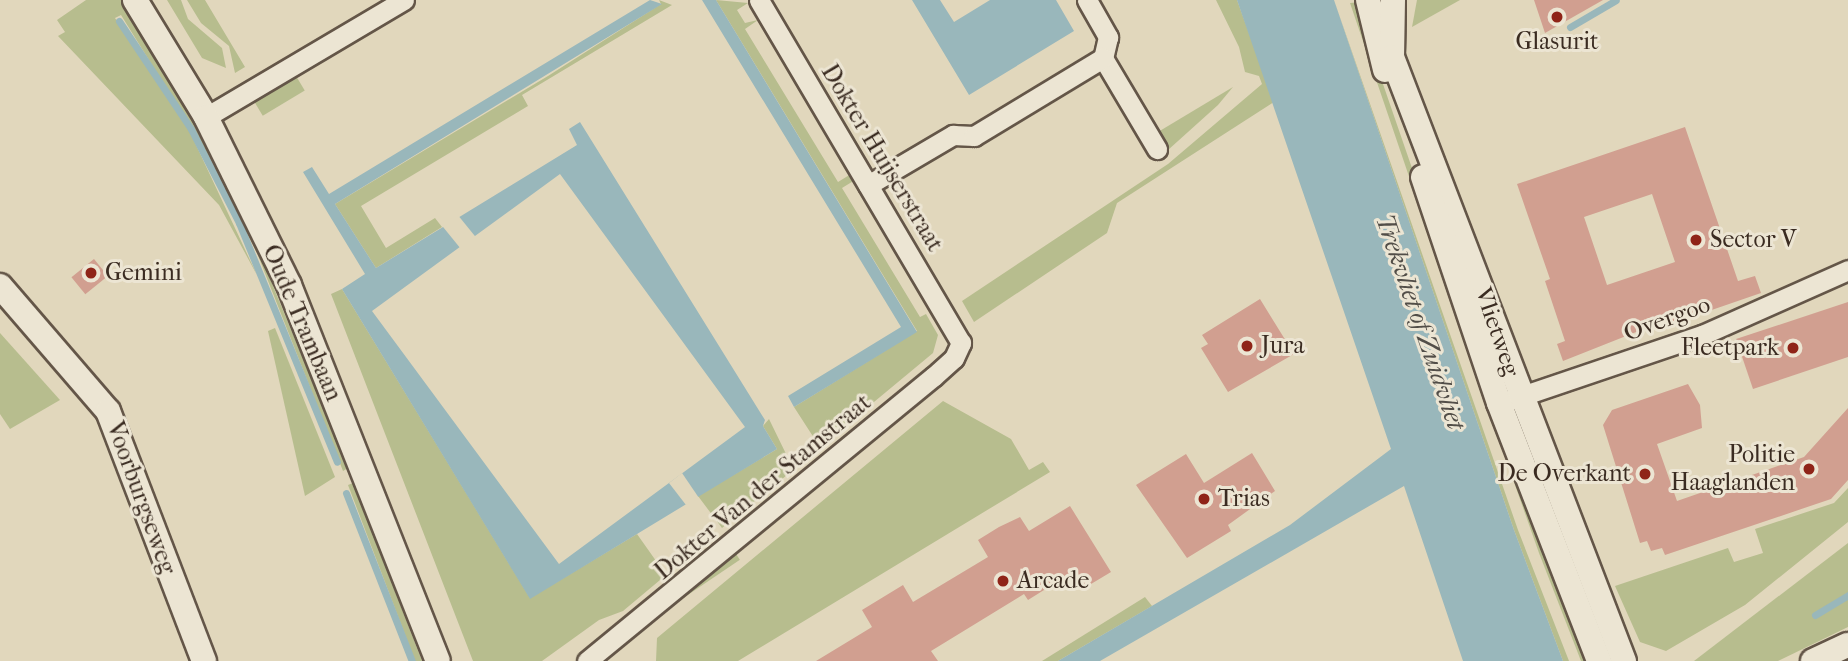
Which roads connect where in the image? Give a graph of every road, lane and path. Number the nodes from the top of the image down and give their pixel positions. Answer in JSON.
{"nodes":[{"id":1,"x":135,"y":0,"type":"edge"},
{"id":2,"x":404,"y":0,"type":"edge"},
{"id":3,"x":760,"y":0,"type":"edge"},
{"id":4,"x":1087,"y":0,"type":"edge"},
{"id":5,"x":1368,"y":0,"type":"edge"},
{"id":6,"x":1393,"y":0,"type":"edge"},
{"id":7,"x":1103,"y":58,"type":"junction"},
{"id":8,"x":206,"y":117,"type":"junction"},
{"id":9,"x":1157,"y":149,"type":"dead end"},
{"id":10,"x":868,"y":185,"type":"junction"},
{"id":11,"x":1848,"y":270,"type":"edge"},
{"id":12,"x":0,"y":286,"type":"edge"},
{"id":13,"x":961,"y":343,"type":"joint"},
{"id":14,"x":1509,"y":400,"type":"junction"},
{"id":15,"x":1848,"y":645,"type":"edge"},
{"id":16,"x":613,"y":654,"type":"edge"},
{"id":17,"x":204,"y":661,"type":"edge"},
{"id":18,"x":438,"y":661,"type":"edge"},
{"id":19,"x":587,"y":661,"type":"edge"},
{"id":20,"x":1599,"y":661,"type":"edge"},
{"id":21,"x":1625,"y":661,"type":"edge"},
{"id":22,"x":1813,"y":661,"type":"edge"}],
"edges":[{"from":1,"to":8,"type":"street","name":"Oude Trambaan"},
{"from":2,"to":8,"type":"street"},
{"from":3,"to":10,"type":"street","name":"Dokter Huijserstraat"},
{"from":4,"to":7,"type":"street"},
{"from":5,"to":14,"type":"street","name":"Vlietweg"},
{"from":6,"to":14,"type":"street","name":"Vlietweg"},
{"from":7,"to":9,"type":"street"},
{"from":7,"to":10,"type":"street"},
{"from":8,"to":18,"type":"street","name":"Oude Trambaan"},
{"from":10,"to":13,"type":"street","name":"Dokter Huijserstraat"},
{"from":11,"to":14,"type":"street","name":"Overgoo"},
{"from":12,"to":17,"type":"street","name":"Voorburgseweg"},
{"from":13,"to":16,"type":"street","name":"Dokter Van der Stamstraat"},
{"from":14,"to":20,"type":"street","name":"Vlietweg"},
{"from":14,"to":21,"type":"street","name":"Vlietweg"},
{"from":15,"to":22,"type":"street"},
{"from":16,"to":19,"type":"street","name":"Dokter Van der Stamstraat"}]}
